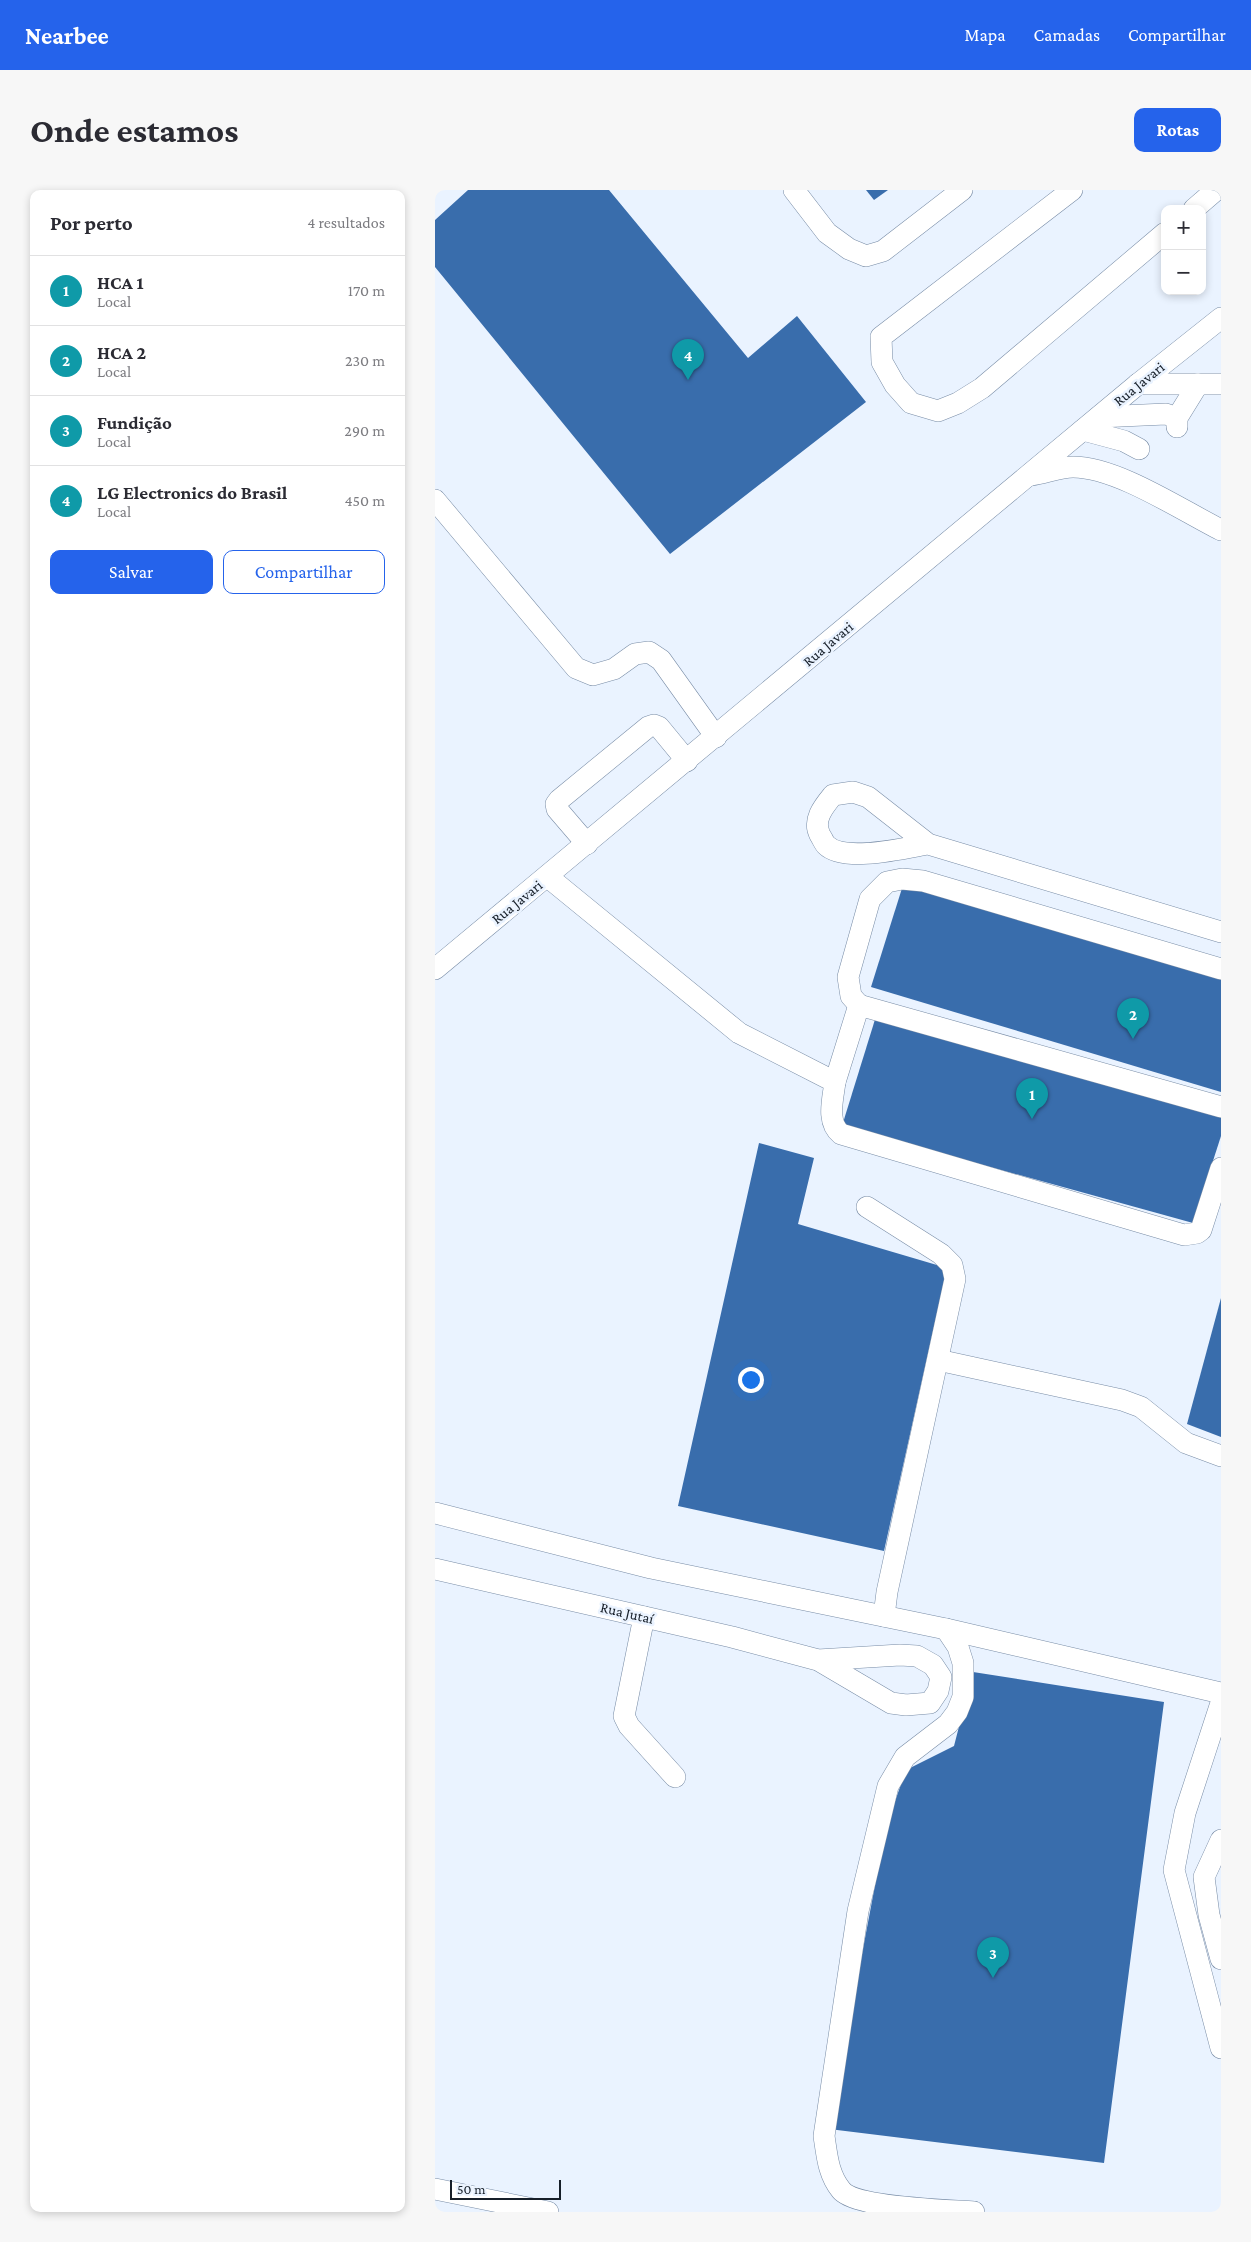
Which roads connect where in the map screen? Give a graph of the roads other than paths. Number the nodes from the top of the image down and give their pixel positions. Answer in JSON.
{"nodes":[{"id":1,"x":794,"y":190,"type":"edge"},
{"id":2,"x":962,"y":190,"type":"edge"},
{"id":3,"x":1072,"y":190,"type":"edge"},
{"id":4,"x":1216,"y":190,"type":"edge"},
{"id":5,"x":1199,"y":205,"type":"edge"},
{"id":6,"x":1161,"y":236,"type":"edge"},
{"id":7,"x":1218,"y":326,"type":"edge"},
{"id":8,"x":1138,"y":384,"type":"junction"},
{"id":9,"x":1197,"y":384,"type":"junction"},
{"id":10,"x":1221,"y":384,"type":"edge"},
{"id":11,"x":1099,"y":417,"type":"junction"},
{"id":12,"x":1083,"y":430,"type":"junction"},
{"id":13,"x":1139,"y":449,"type":"dead end"},
{"id":14,"x":1029,"y":476,"type":"junction"},
{"id":15,"x":435,"y":500,"type":"edge"},
{"id":16,"x":1221,"y":530,"type":"edge"},
{"id":17,"x":716,"y":737,"type":"junction"},
{"id":18,"x":687,"y":761,"type":"junction"},
{"id":19,"x":587,"y":844,"type":"junction"},
{"id":20,"x":928,"y":844,"type":"junction"},
{"id":21,"x":548,"y":877,"type":"junction"},
{"id":22,"x":1221,"y":932,"type":"edge"},
{"id":23,"x":435,"y":969,"type":"edge"},
{"id":24,"x":1221,"y":969,"type":"edge"},
{"id":25,"x":859,"y":1006,"type":"junction"},
{"id":26,"x":835,"y":1082,"type":"junction"},
{"id":27,"x":1221,"y":1107,"type":"edge"},
{"id":28,"x":1221,"y":1168,"type":"edge"},
{"id":29,"x":867,"y":1207,"type":"dead end"},
{"id":30,"x":938,"y":1360,"type":"junction"},
{"id":31,"x":1221,"y":1456,"type":"edge"},
{"id":32,"x":435,"y":1513,"type":"edge"},
{"id":33,"x":435,"y":1570,"type":"edge"},
{"id":34,"x":884,"y":1616,"type":"junction"},
{"id":35,"x":644,"y":1617,"type":"junction"},
{"id":36,"x":946,"y":1629,"type":"junction"},
{"id":37,"x":818,"y":1660,"type":"junction"},
{"id":38,"x":1221,"y":1693,"type":"edge"},
{"id":39,"x":1221,"y":1703,"type":"edge"},
{"id":40,"x":675,"y":1777,"type":"dead end"},
{"id":41,"x":1221,"y":1840,"type":"edge"},
{"id":42,"x":1221,"y":1959,"type":"edge"},
{"id":43,"x":1221,"y":2048,"type":"edge"},
{"id":44,"x":435,"y":2188,"type":"edge"},
{"id":45,"x":548,"y":2212,"type":"edge"},
{"id":46,"x":973,"y":2212,"type":"edge"}],
"edges":[{"from":1,"to":2,"type":"street"},
{"from":3,"to":6,"type":"street"},
{"from":4,"to":5,"type":"street"},
{"from":7,"to":8,"type":"street","name":"Rua Javari"},
{"from":8,"to":9,"type":"street"},
{"from":8,"to":11,"type":"street","name":"Rua Javari"},
{"from":9,"to":10,"type":"street"},
{"from":9,"to":11,"type":"street"},
{"from":11,"to":12,"type":"street","name":"Rua Javari"},
{"from":12,"to":13,"type":"street"},
{"from":12,"to":14,"type":"street","name":"Rua Javari"},
{"from":14,"to":16,"type":"street"},
{"from":14,"to":17,"type":"street","name":"Rua Javari"},
{"from":15,"to":17,"type":"street"},
{"from":17,"to":18,"type":"street","name":"Rua Javari"},
{"from":18,"to":19,"type":"street","name":"Rua Javari"},
{"from":18,"to":19,"type":"street"},
{"from":19,"to":21,"type":"street","name":"Rua Javari"},
{"from":20,"to":20,"type":"street"},
{"from":20,"to":22,"type":"street"},
{"from":21,"to":23,"type":"street","name":"Rua Javari"},
{"from":21,"to":26,"type":"street"},
{"from":24,"to":25,"type":"street"},
{"from":25,"to":26,"type":"street"},
{"from":25,"to":27,"type":"street"},
{"from":26,"to":28,"type":"street"},
{"from":29,"to":30,"type":"street"},
{"from":30,"to":31,"type":"street"},
{"from":30,"to":34,"type":"street"},
{"from":32,"to":34,"type":"street"},
{"from":33,"to":35,"type":"street","name":"Rua Jutaí"},
{"from":34,"to":36,"type":"street"},
{"from":35,"to":37,"type":"street","name":"Rua Jutaí"},
{"from":35,"to":40,"type":"street"},
{"from":36,"to":38,"type":"street"},
{"from":36,"to":46,"type":"street"},
{"from":37,"to":37,"type":"street","name":"Rua Jutaí"},
{"from":39,"to":43,"type":"street"},
{"from":41,"to":42,"type":"street"},
{"from":44,"to":45,"type":"street"}]}
